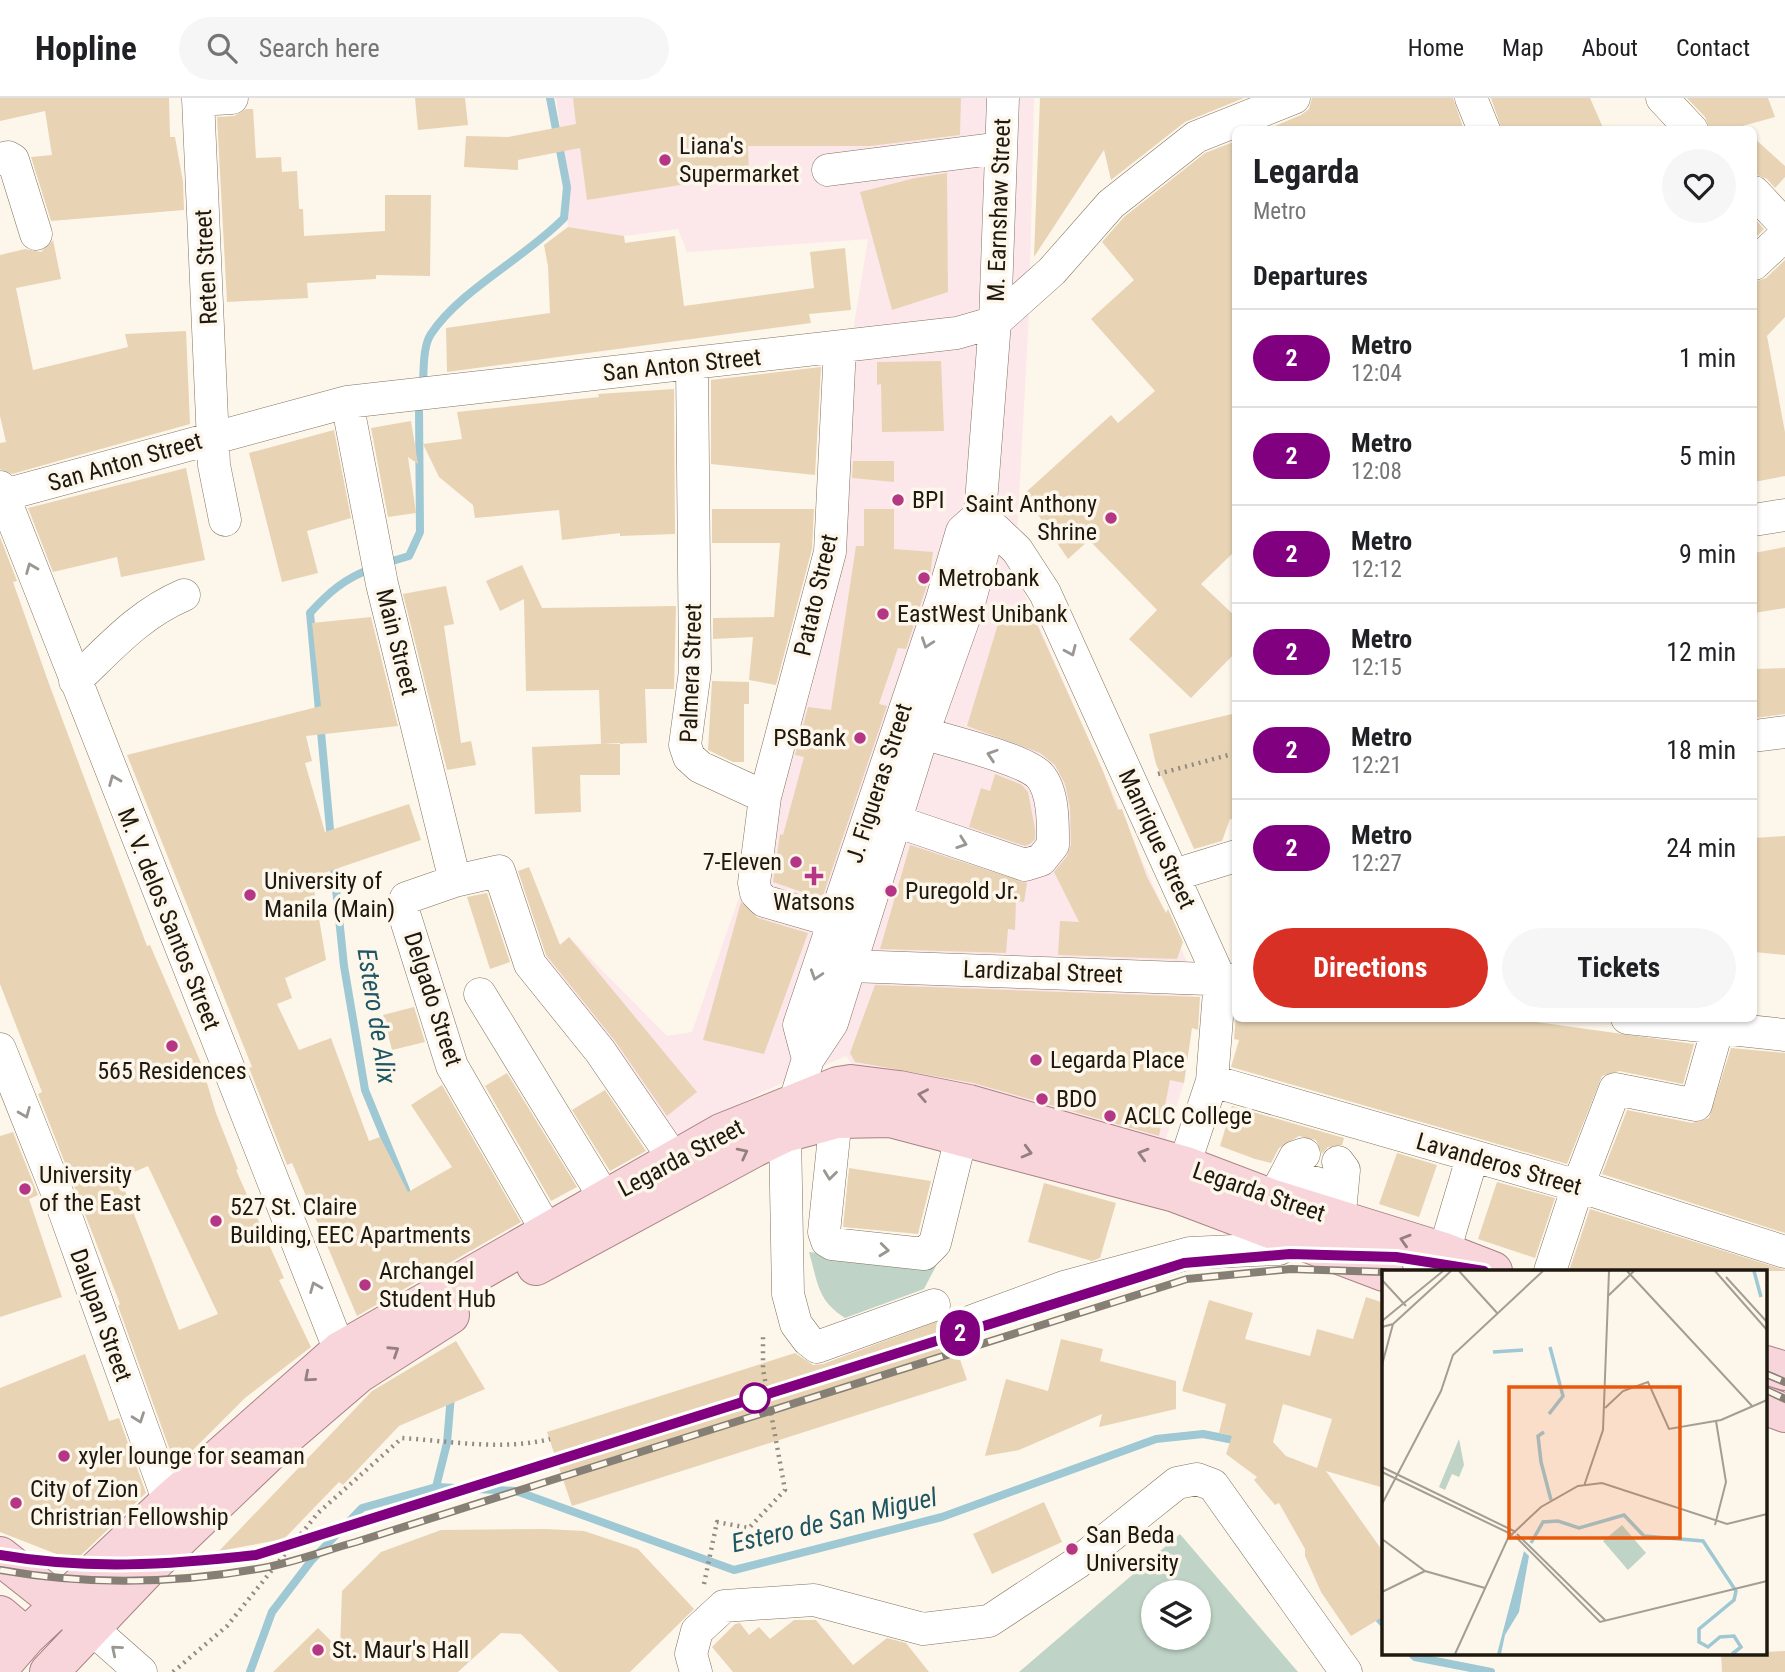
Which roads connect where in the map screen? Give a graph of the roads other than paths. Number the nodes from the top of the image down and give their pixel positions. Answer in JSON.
{"nodes":[{"id":1,"x":232,"y":98,"type":"edge"},
{"id":2,"x":1003,"y":98,"type":"edge"},
{"id":3,"x":1471,"y":98,"type":"edge"},
{"id":4,"x":1662,"y":98,"type":"edge"},
{"id":5,"x":198,"y":99,"type":"edge"},
{"id":6,"x":1287,"y":110,"type":"edge"},
{"id":7,"x":1232,"y":126,"type":"edge"},
{"id":8,"x":1233,"y":126,"type":"edge"},
{"id":9,"x":1482,"y":126,"type":"edge"},
{"id":10,"x":1688,"y":126,"type":"edge"},
{"id":11,"x":1001,"y":148,"type":"junction"},
{"id":12,"x":0,"y":159,"type":"edge"},
{"id":13,"x":828,"y":170,"type":"dead end"},
{"id":14,"x":1757,"y":195,"type":"edge"},
{"id":15,"x":1785,"y":225,"type":"edge"},
{"id":16,"x":36,"y":234,"type":"dead end"},
{"id":17,"x":1785,"y":235,"type":"edge"},
{"id":18,"x":1757,"y":261,"type":"edge"},
{"id":19,"x":995,"y":322,"type":"junction"},
{"id":20,"x":840,"y":347,"type":"junction"},
{"id":21,"x":692,"y":364,"type":"junction"},
{"id":22,"x":348,"y":402,"type":"junction"},
{"id":23,"x":215,"y":437,"type":"junction"},
{"id":24,"x":1,"y":493,"type":"edge"},
{"id":25,"x":979,"y":515,"type":"junction"},
{"id":26,"x":1785,"y":515,"type":"edge"},
{"id":27,"x":225,"y":520,"type":"dead end"},
{"id":28,"x":1757,"y":520,"type":"edge"},
{"id":29,"x":184,"y":595,"type":"dead end"},
{"id":30,"x":75,"y":681,"type":"junction"},
{"id":31,"x":1785,"y":732,"type":"edge"},
{"id":32,"x":923,"y":733,"type":"junction"},
{"id":33,"x":1757,"y":736,"type":"edge"},
{"id":34,"x":765,"y":797,"type":"junction"},
{"id":35,"x":884,"y":817,"type":"junction"},
{"id":36,"x":1232,"y":857,"type":"edge"},
{"id":37,"x":1174,"y":875,"type":"junction"},
{"id":38,"x":455,"y":881,"type":"junction"},
{"id":39,"x":833,"y":922,"type":"junction"},
{"id":40,"x":850,"y":966,"type":"junction"},
{"id":41,"x":1228,"y":980,"type":"edge"},
{"id":42,"x":481,"y":993,"type":"dead end"},
{"id":43,"x":1667,"y":1022,"type":"edge"},
{"id":44,"x":1718,"y":1027,"type":"junction"},
{"id":45,"x":1785,"y":1035,"type":"edge"},
{"id":46,"x":0,"y":1049,"type":"edge"},
{"id":47,"x":808,"y":1059,"type":"junction"},
{"id":48,"x":1212,"y":1081,"type":"junction"},
{"id":49,"x":837,"y":1102,"type":"junction"},
{"id":50,"x":789,"y":1118,"type":"junction"},
{"id":51,"x":965,"y":1119,"type":"junction"},
{"id":52,"x":1472,"y":1158,"type":"junction"},
{"id":53,"x":682,"y":1171,"type":"junction"},
{"id":54,"x":1180,"y":1180,"type":"junction"},
{"id":55,"x":1578,"y":1186,"type":"junction"},
{"id":56,"x":1282,"y":1197,"type":"junction"},
{"id":57,"x":1339,"y":1207,"type":"junction"},
{"id":58,"x":612,"y":1210,"type":"junction"},
{"id":59,"x":553,"y":1242,"type":"junction"},
{"id":60,"x":1444,"y":1252,"type":"junction"},
{"id":61,"x":1785,"y":1252,"type":"edge"},
{"id":62,"x":1383,"y":1270,"type":"edge"},
{"id":63,"x":1490,"y":1270,"type":"edge"},
{"id":64,"x":1550,"y":1270,"type":"edge"},
{"id":65,"x":934,"y":1305,"type":"dead end"},
{"id":66,"x":972,"y":1321,"type":"dead end"},
{"id":67,"x":340,"y":1351,"type":"junction"},
{"id":68,"x":1768,"y":1366,"type":"edge"},
{"id":69,"x":1785,"y":1371,"type":"edge"},
{"id":70,"x":1768,"y":1407,"type":"edge"},
{"id":71,"x":1785,"y":1413,"type":"edge"},
{"id":72,"x":169,"y":1502,"type":"junction"},
{"id":73,"x":0,"y":1556,"type":"edge"},
{"id":74,"x":77,"y":1616,"type":"junction"},
{"id":75,"x":9,"y":1626,"type":"edge"},
{"id":76,"x":0,"y":1667,"type":"edge"},
{"id":77,"x":63,"y":1667,"type":"edge"},
{"id":78,"x":141,"y":1672,"type":"edge"},
{"id":79,"x":696,"y":1672,"type":"edge"},
{"id":80,"x":1346,"y":1672,"type":"edge"}],
"edges":[{"from":1,"to":5,"type":"street"},
{"from":2,"to":11,"type":"street","name":"M. Earnshaw Street"},
{"from":3,"to":9,"type":"street"},
{"from":4,"to":10,"type":"street"},
{"from":5,"to":23,"type":"street","name":"Reten Street"},
{"from":6,"to":8,"type":"street","name":"San Anton Street"},
{"from":7,"to":19,"type":"street","name":"San Anton Street"},
{"from":11,"to":13,"type":"street"},
{"from":11,"to":19,"type":"street","name":"M. Earnshaw Street"},
{"from":12,"to":16,"type":"street"},
{"from":14,"to":15,"type":"street"},
{"from":17,"to":18,"type":"street"},
{"from":19,"to":20,"type":"street","name":"San Anton Street"},
{"from":19,"to":25,"type":"street","name":"J. Figueras Street"},
{"from":20,"to":21,"type":"street","name":"San Anton Street"},
{"from":20,"to":34,"type":"street","name":"Patato Street"},
{"from":21,"to":22,"type":"street","name":"San Anton Street"},
{"from":21,"to":34,"type":"street","name":"Palmera Street"},
{"from":22,"to":23,"type":"street","name":"San Anton Street"},
{"from":22,"to":38,"type":"street","name":"Main Street"},
{"from":23,"to":24,"type":"street","name":"San Anton Street"},
{"from":23,"to":27,"type":"street","name":"Reten Street"},
{"from":30,"to":24,"type":"street","name":"M. V. delos Santos Street","one_way":true},
{"from":25,"to":32,"type":"street","name":"J. Figueras Street"},
{"from":25,"to":35,"type":"street","name":"J. Figueras Street","one_way":true},
{"from":25,"to":37,"type":"street","name":"Manrique Street","one_way":true},
{"from":26,"to":28,"type":"street"},
{"from":29,"to":30,"type":"street"},
{"from":67,"to":30,"type":"street","name":"M. V. delos Santos Street","one_way":true},
{"from":31,"to":33,"type":"street"},
{"from":32,"to":35,"type":"street","name":"J. Figueras Street"},
{"from":35,"to":32,"type":"street","one_way":true},
{"from":34,"to":39,"type":"street"},
{"from":35,"to":39,"type":"street","name":"J. Figueras Street"},
{"from":35,"to":40,"type":"street","name":"J. Figueras Street"},
{"from":36,"to":37,"type":"street"},
{"from":37,"to":41,"type":"street","name":"Manrique Street"},
{"from":38,"to":53,"type":"street","name":"Delgado Street"},
{"from":38,"to":59,"type":"street","name":"Delgado Street"},
{"from":39,"to":47,"type":"street","name":"J. Figueras Street","one_way":true},
{"from":40,"to":41,"type":"street","name":"Lardizabal Street"},
{"from":40,"to":47,"type":"street","name":"J. Figueras Street"},
{"from":41,"to":48,"type":"street","name":"Manrique Street"},
{"from":42,"to":58,"type":"street"},
{"from":43,"to":44,"type":"street"},
{"from":44,"to":45,"type":"street"},
{"from":44,"to":55,"type":"street"},
{"from":46,"to":72,"type":"street","name":"Dalupan Street","one_way":true},
{"from":47,"to":50,"type":"street","name":"J. Figueras Street"},
{"from":48,"to":52,"type":"street","name":"Lavanderos Street"},
{"from":48,"to":54,"type":"street","name":"Manrique Street"},
{"from":49,"to":50,"type":"main road","name":"Legarda Street"},
{"from":49,"to":51,"type":"main road","name":"Legarda Street"},
{"from":49,"to":51,"type":"street","one_way":true},
{"from":50,"to":53,"type":"main road","name":"Legarda Street"},
{"from":50,"to":65,"type":"street"},
{"from":51,"to":54,"type":"main road","name":"Legarda Street"},
{"from":52,"to":55,"type":"street","name":"Lavanderos Street"},
{"from":52,"to":60,"type":"street"},
{"from":53,"to":58,"type":"main road","name":"Legarda Street"},
{"from":54,"to":56,"type":"main road","name":"Legarda Street"},
{"from":55,"to":61,"type":"street","name":"Lavanderos Street"},
{"from":55,"to":64,"type":"street"},
{"from":56,"to":57,"type":"main road","name":"Legarda Street"},
{"from":56,"to":57,"type":"street"},
{"from":56,"to":66,"type":"street"},
{"from":60,"to":57,"type":"main road","name":"Legarda Street","one_way":true},
{"from":57,"to":62,"type":"main road","name":"Legarda Street"},
{"from":58,"to":59,"type":"main road","name":"Legarda Street"},
{"from":59,"to":67,"type":"main road","name":"Legarda Street"},
{"from":74,"to":59,"type":"main road","name":"Legarda Street","one_way":true},
{"from":60,"to":63,"type":"main road","name":"Legarda Street"},
{"from":67,"to":72,"type":"main road","name":"Legarda Street","one_way":true},
{"from":68,"to":69,"type":"main road"},
{"from":70,"to":71,"type":"main road"},
{"from":72,"to":74,"type":"main road","name":"Legarda Street"},
{"from":73,"to":74,"type":"main road"},
{"from":74,"to":75,"type":"main road","name":"Legarda Street"},
{"from":74,"to":77,"type":"main road","name":"Legarda Street"},
{"from":78,"to":74,"type":"street","one_way":true},
{"from":75,"to":76,"type":"main road","name":"Legarda Street"},
{"from":75,"to":77,"type":"main road"},
{"from":79,"to":80,"type":"street"}]}
